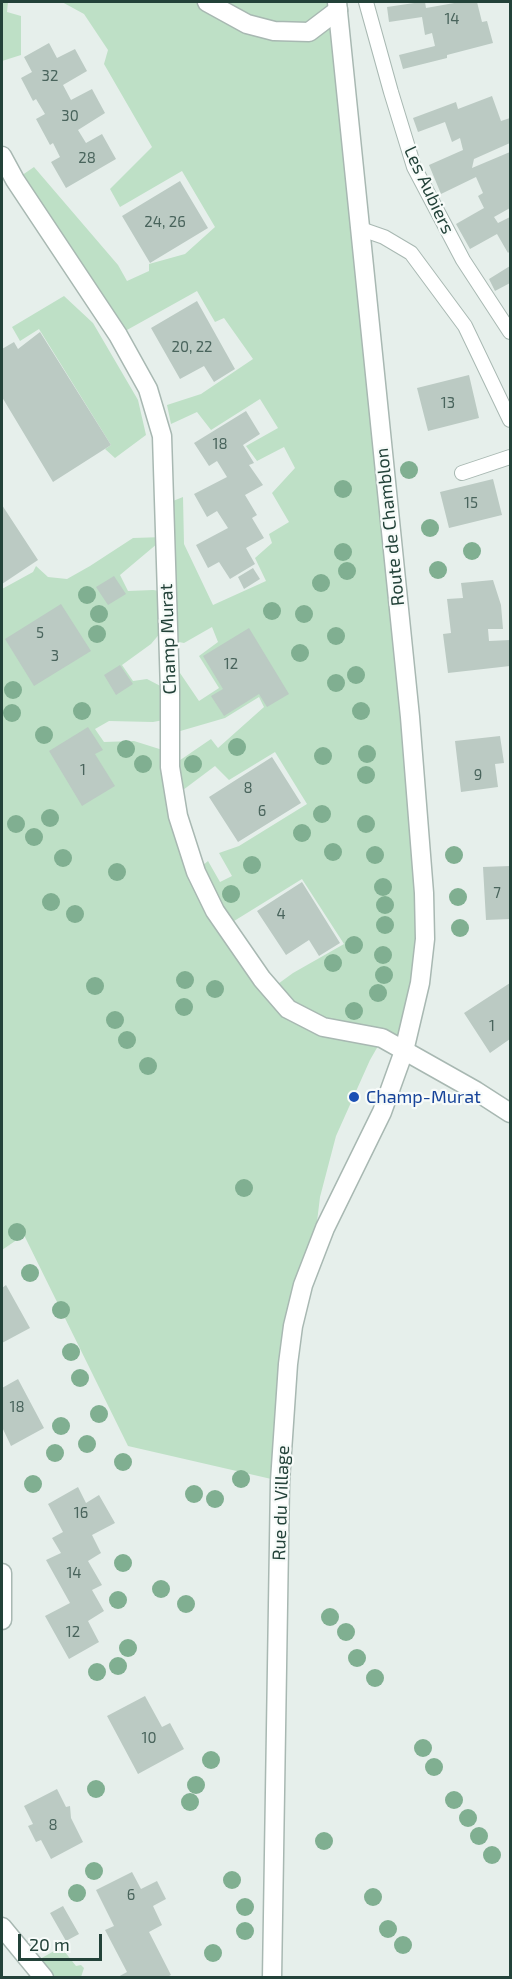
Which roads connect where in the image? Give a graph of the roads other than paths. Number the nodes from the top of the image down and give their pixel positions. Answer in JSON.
{"nodes":[{"id":1,"x":207,"y":2,"type":"edge"},
{"id":2,"x":366,"y":2,"type":"edge"},
{"id":3,"x":338,"y":6,"type":"edge"},
{"id":4,"x":2,"y":156,"type":"edge"},
{"id":5,"x":361,"y":229,"type":"junction"},
{"id":6,"x":510,"y":332,"type":"edge"},
{"id":7,"x":510,"y":420,"type":"edge"},
{"id":8,"x":510,"y":456,"type":"edge"},
{"id":9,"x":462,"y":473,"type":"dead end"},
{"id":10,"x":405,"y":1051,"type":"junction"},
{"id":11,"x":510,"y":1113,"type":"edge"},
{"id":12,"x":2,"y":1573,"type":"edge"},
{"id":13,"x":2,"y":1620,"type":"edge"},
{"id":14,"x":2,"y":1927,"type":"edge"},
{"id":15,"x":44,"y":1977,"type":"edge"},
{"id":16,"x":272,"y":1977,"type":"edge"}],
"edges":[{"from":1,"to":3,"type":"street"},
{"from":2,"to":6,"type":"lane","name":"Les Aubiers"},
{"from":3,"to":5,"type":"street","name":"Route de Chamblon"},
{"from":4,"to":10,"type":"street","name":"Champ Murat"},
{"from":5,"to":7,"type":"lane"},
{"from":5,"to":10,"type":"street","name":"Route de Chamblon"},
{"from":8,"to":9,"type":"lane"},
{"from":10,"to":11,"type":"street","name":"Champ Murat"},
{"from":10,"to":16,"type":"street","name":"Rue du Village"},
{"from":12,"to":13,"type":"street"},
{"from":14,"to":15,"type":"street"}]}
